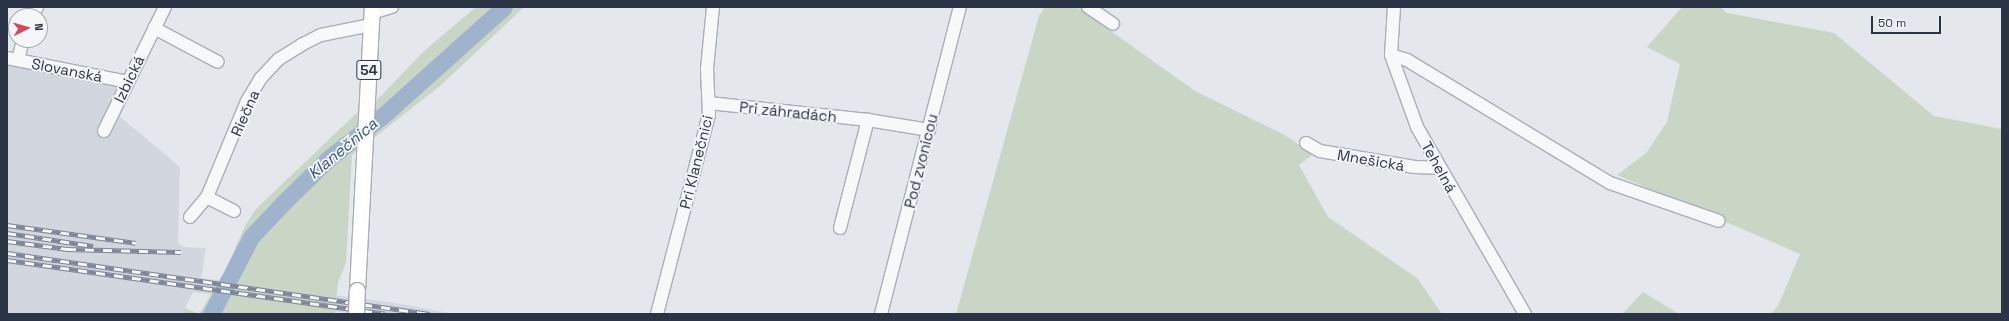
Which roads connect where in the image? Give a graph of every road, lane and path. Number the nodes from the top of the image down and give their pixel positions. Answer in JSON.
{"nodes":[{"id":1,"x":165,"y":7,"type":"edge"},
{"id":2,"x":392,"y":7,"type":"edge"},
{"id":3,"x":713,"y":7,"type":"edge"},
{"id":4,"x":960,"y":7,"type":"edge"},
{"id":5,"x":1088,"y":7,"type":"edge"},
{"id":6,"x":1394,"y":7,"type":"edge"},
{"id":7,"x":372,"y":15,"type":"edge"},
{"id":8,"x":1114,"y":24,"type":"dead end"},
{"id":9,"x":154,"y":28,"type":"junction"},
{"id":10,"x":18,"y":48,"type":"edge"},
{"id":11,"x":1391,"y":54,"type":"junction"},
{"id":12,"x":12,"y":59,"type":"edge"},
{"id":13,"x":218,"y":62,"type":"dead end"},
{"id":14,"x":128,"y":82,"type":"junction"},
{"id":15,"x":709,"y":103,"type":"junction"},
{"id":16,"x":868,"y":120,"type":"junction"},
{"id":17,"x":929,"y":130,"type":"junction"},
{"id":18,"x":104,"y":131,"type":"dead end"},
{"id":19,"x":1306,"y":143,"type":"dead end"},
{"id":20,"x":1439,"y":168,"type":"junction"},
{"id":21,"x":207,"y":197,"type":"junction"},
{"id":22,"x":234,"y":210,"type":"dead end"},
{"id":23,"x":190,"y":218,"type":"dead end"},
{"id":24,"x":1719,"y":221,"type":"dead end"},
{"id":25,"x":840,"y":228,"type":"dead end"},
{"id":26,"x":356,"y":314,"type":"edge"},
{"id":27,"x":657,"y":314,"type":"edge"},
{"id":28,"x":881,"y":314,"type":"edge"},
{"id":29,"x":1525,"y":314,"type":"edge"}],
"edges":[{"from":1,"to":9,"type":"street","name":"Izbická"},
{"from":2,"to":7,"type":"street","name":"Riečna"},
{"from":3,"to":15,"type":"street","name":"Pri Klanečnici"},
{"from":4,"to":17,"type":"street","name":"Pod zvonicou"},
{"from":5,"to":8,"type":"street"},
{"from":6,"to":11,"type":"street","name":"Tehelná"},
{"from":7,"to":21,"type":"street","name":"Riečna"},
{"from":7,"to":26,"type":"main road","number":"54","bridge":true},
{"from":9,"to":13,"type":"street"},
{"from":9,"to":14,"type":"street","name":"Izbická"},
{"from":10,"to":12,"type":"street"},
{"from":11,"to":20,"type":"street","name":"Tehelná"},
{"from":11,"to":24,"type":"street"},
{"from":12,"to":14,"type":"street","name":"Slovanská"},
{"from":14,"to":18,"type":"street","name":"Izbická"},
{"from":15,"to":16,"type":"street","name":"Pri záhradách"},
{"from":15,"to":27,"type":"street","name":"Pri Klanečnici"},
{"from":16,"to":17,"type":"street","name":"Pri záhradách"},
{"from":16,"to":25,"type":"street"},
{"from":17,"to":28,"type":"street","name":"Pod zvonicou"},
{"from":19,"to":20,"type":"street","name":"Mnešická"},
{"from":20,"to":29,"type":"street","name":"Tehelná"},
{"from":21,"to":22,"type":"street"},
{"from":21,"to":23,"type":"street","name":"Riečna"}]}
